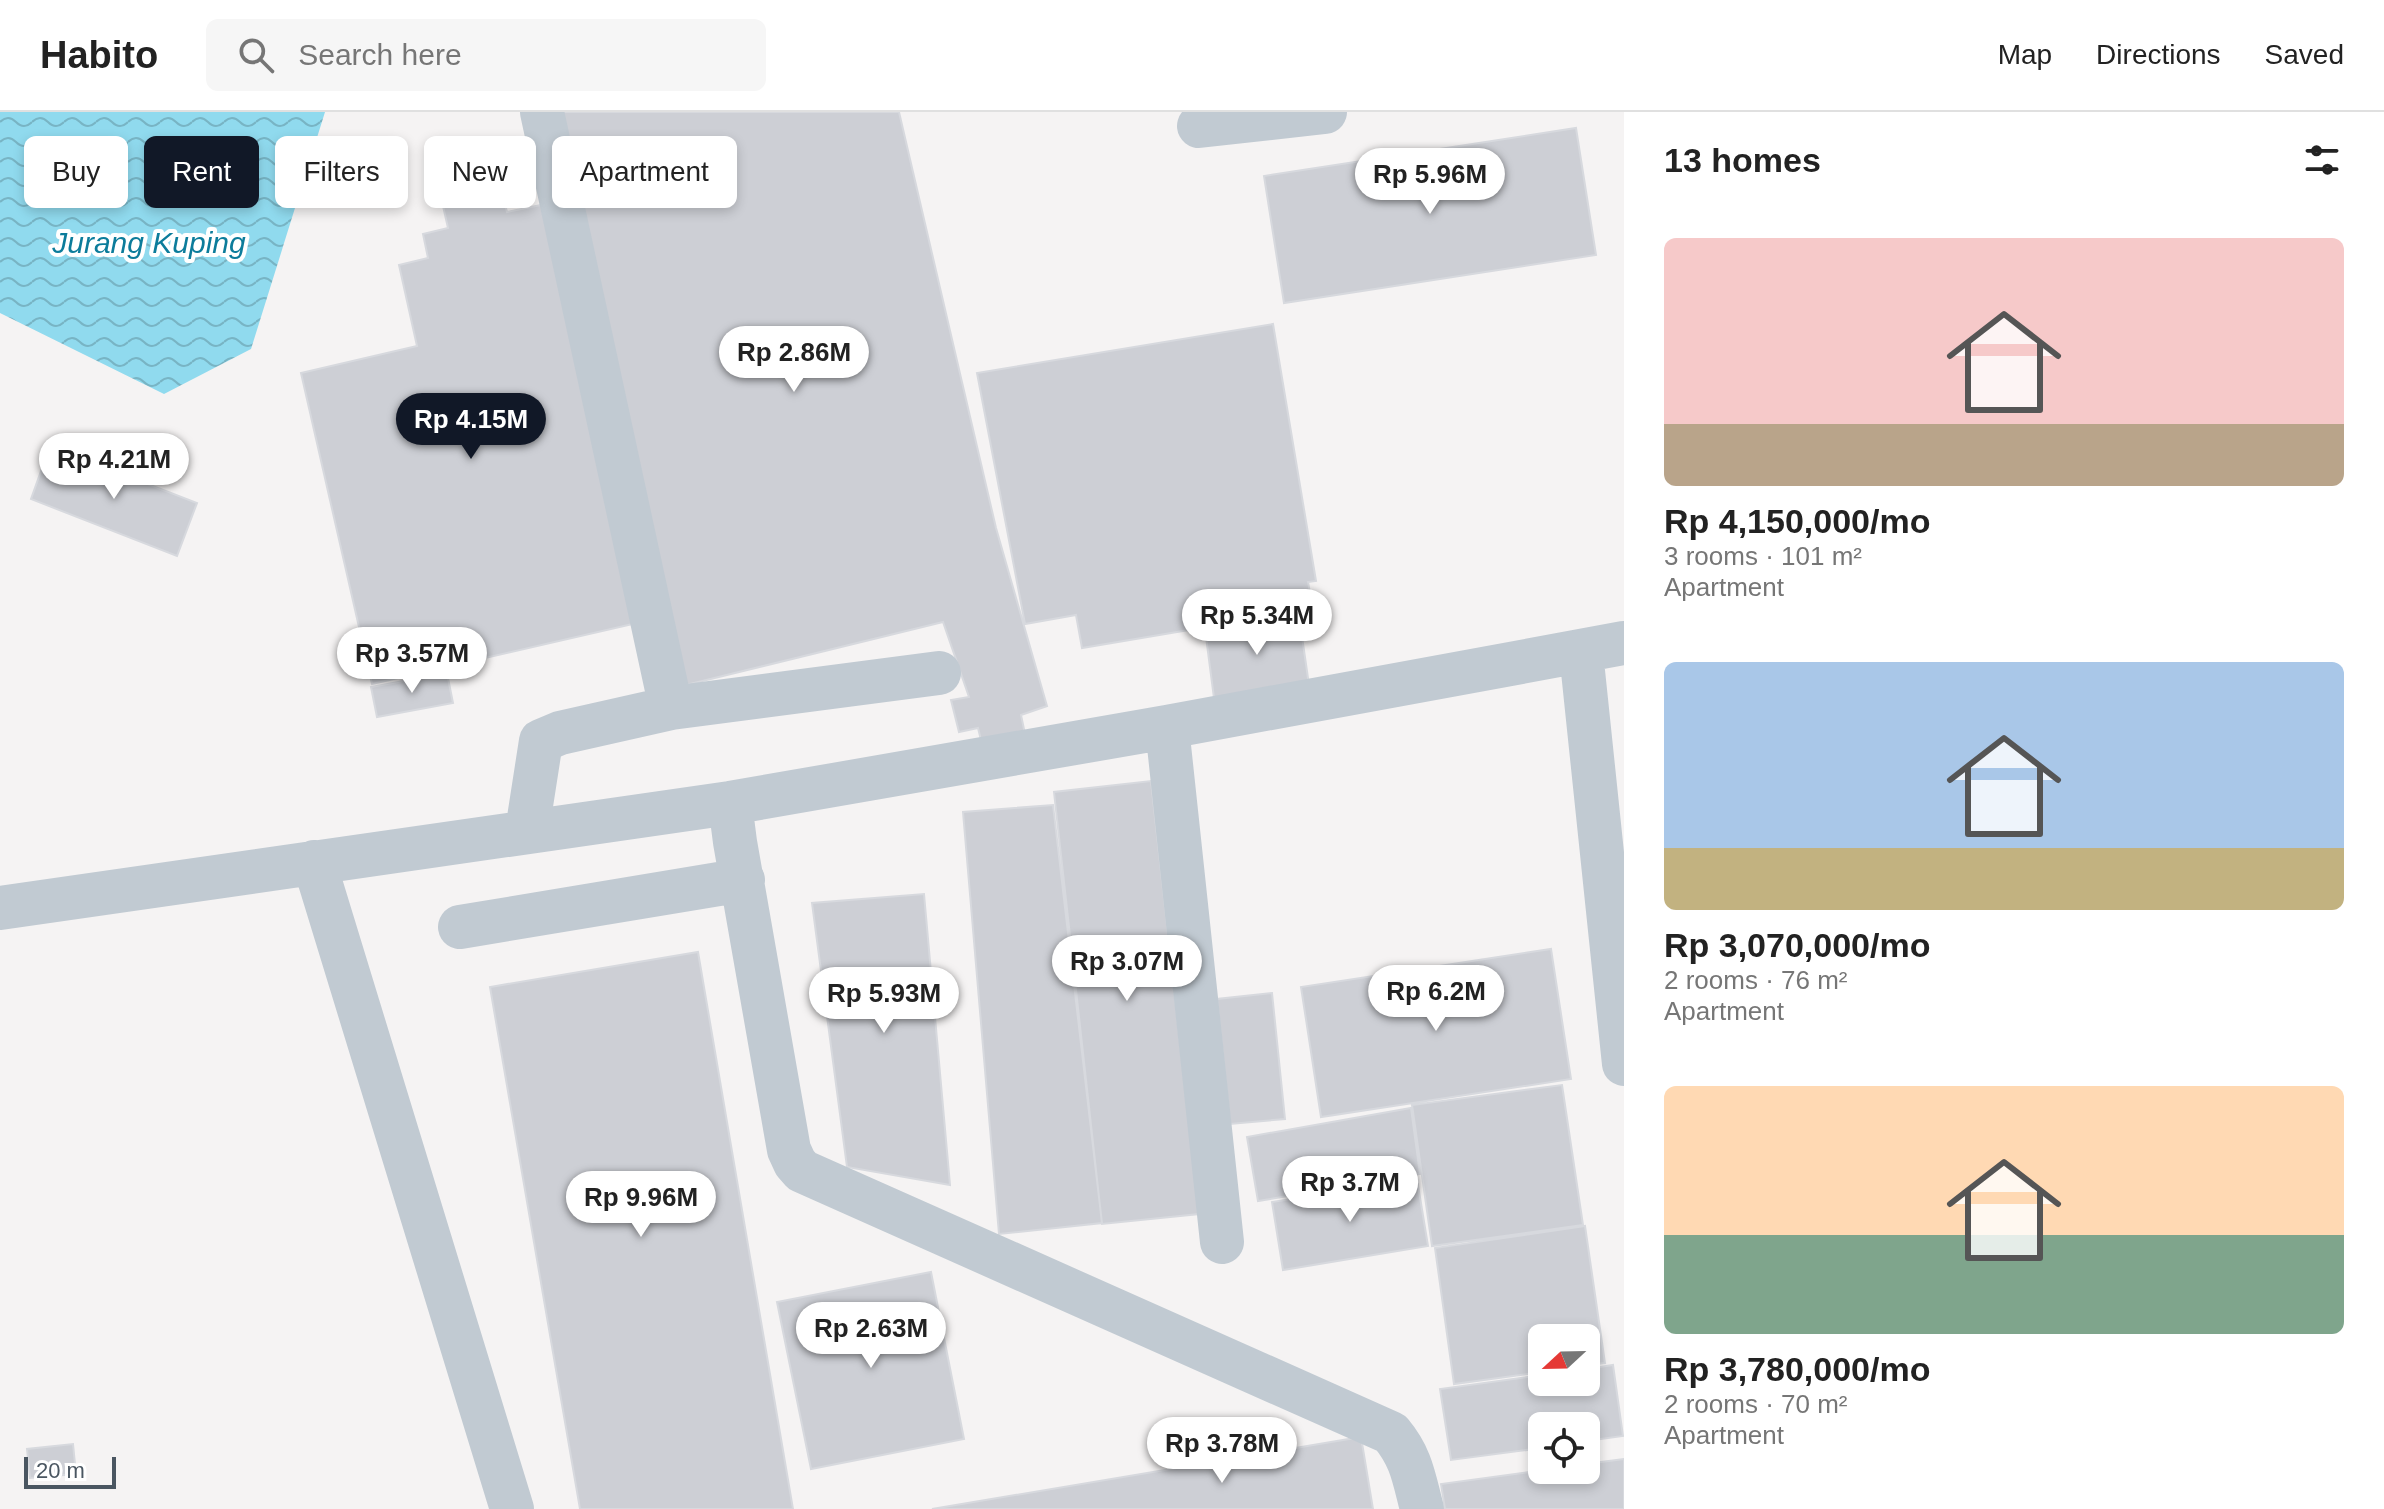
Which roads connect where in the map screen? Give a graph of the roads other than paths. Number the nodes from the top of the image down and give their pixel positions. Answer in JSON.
{"nodes":[{"id":1,"x":542,"y":112,"type":"edge"},
{"id":2,"x":1325,"y":112,"type":"edge"},
{"id":3,"x":1199,"y":126,"type":"dead end"},
{"id":4,"x":1624,"y":643,"type":"edge"},
{"id":5,"x":1581,"y":652,"type":"junction"},
{"id":6,"x":939,"y":673,"type":"dead end"},
{"id":7,"x":671,"y":708,"type":"junction"},
{"id":8,"x":1167,"y":727,"type":"junction"},
{"id":9,"x":730,"y":803,"type":"junction"},
{"id":10,"x":527,"y":831,"type":"junction"},
{"id":11,"x":314,"y":862,"type":"junction"},
{"id":12,"x":743,"y":880,"type":"junction"},
{"id":13,"x":0,"y":908,"type":"edge"},
{"id":14,"x":460,"y":927,"type":"dead end"},
{"id":15,"x":1624,"y":1064,"type":"edge"},
{"id":16,"x":1222,"y":1242,"type":"dead end"},
{"id":17,"x":512,"y":1509,"type":"edge"},
{"id":18,"x":1422,"y":1509,"type":"edge"}],
"edges":[{"from":1,"to":7,"type":"street"},
{"from":2,"to":3,"type":"street"},
{"from":4,"to":5,"type":"street"},
{"from":5,"to":8,"type":"street"},
{"from":5,"to":15,"type":"street"},
{"from":6,"to":7,"type":"street"},
{"from":7,"to":10,"type":"street"},
{"from":8,"to":9,"type":"street"},
{"from":8,"to":16,"type":"street"},
{"from":9,"to":10,"type":"street"},
{"from":9,"to":12,"type":"street"},
{"from":10,"to":11,"type":"street"},
{"from":11,"to":13,"type":"street"},
{"from":11,"to":17,"type":"street"},
{"from":12,"to":14,"type":"street"},
{"from":12,"to":18,"type":"street"}]}
